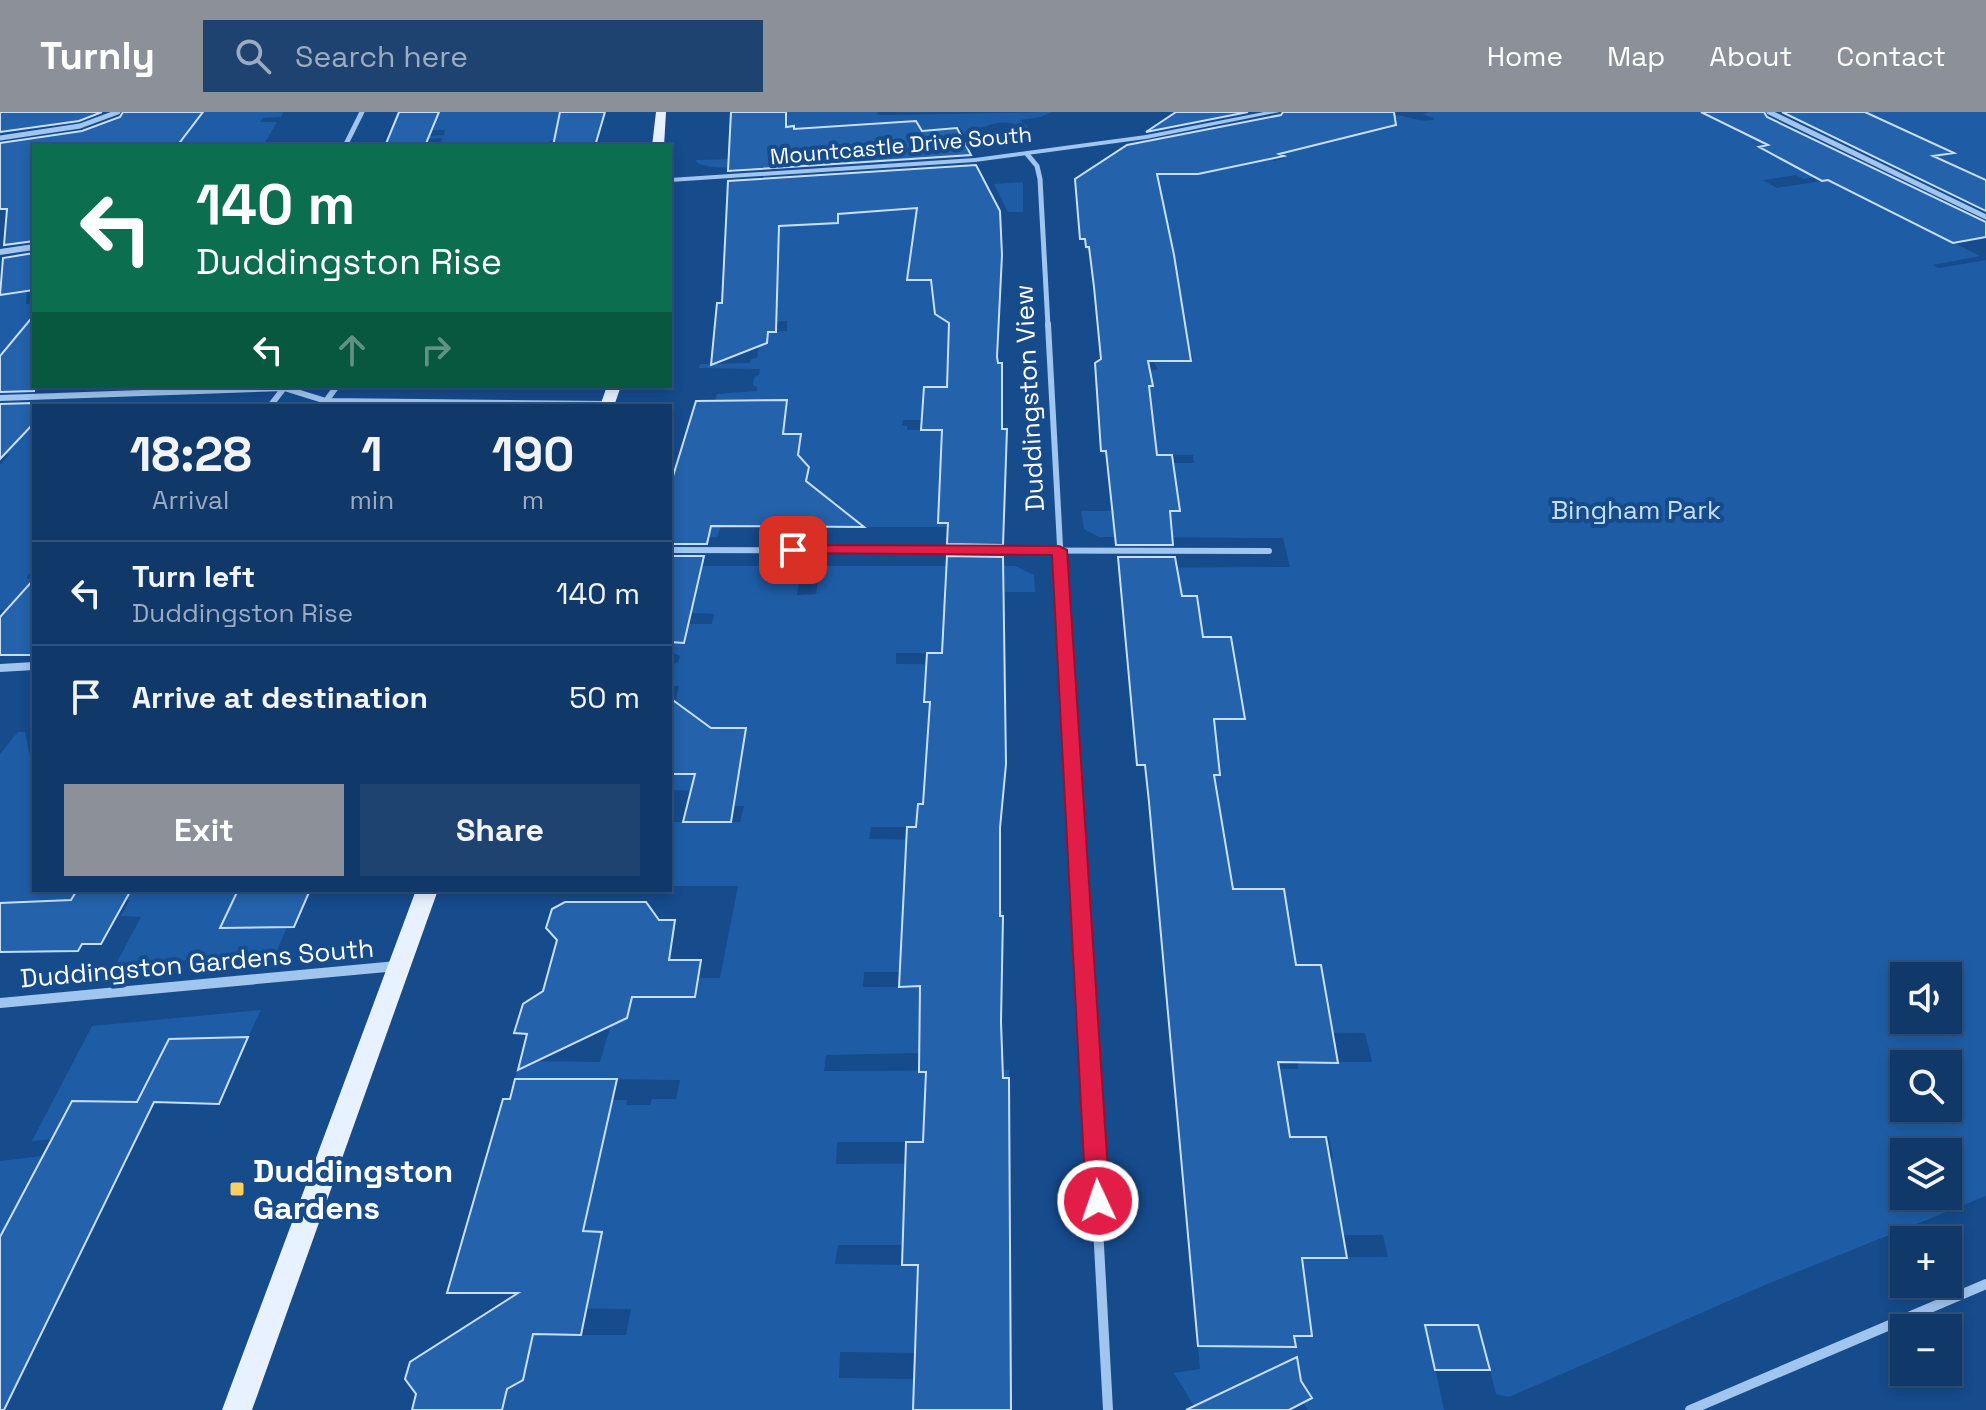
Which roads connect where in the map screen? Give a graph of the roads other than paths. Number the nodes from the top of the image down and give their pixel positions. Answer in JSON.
{"nodes":[{"id":1,"x":118,"y":112,"type":"edge"},
{"id":2,"x":362,"y":112,"type":"edge"},
{"id":3,"x":661,"y":112,"type":"edge"},
{"id":4,"x":1276,"y":112,"type":"edge"},
{"id":5,"x":1769,"y":112,"type":"edge"},
{"id":6,"x":0,"y":138,"type":"edge"},
{"id":7,"x":346,"y":144,"type":"edge"},
{"id":8,"x":658,"y":144,"type":"edge"},
{"id":9,"x":1027,"y":154,"type":"junction"},
{"id":10,"x":672,"y":180,"type":"edge"},
{"id":11,"x":1986,"y":217,"type":"edge"},
{"id":12,"x":32,"y":247,"type":"edge"},
{"id":13,"x":0,"y":252,"type":"edge"},
{"id":14,"x":284,"y":388,"type":"junction"},
{"id":15,"x":336,"y":388,"type":"edge"},
{"id":16,"x":0,"y":398,"type":"edge"},
{"id":17,"x":326,"y":401,"type":"junction"},
{"id":18,"x":272,"y":404,"type":"edge"},
{"id":19,"x":537,"y":404,"type":"edge"},
{"id":20,"x":672,"y":550,"type":"edge"},
{"id":21,"x":1059,"y":550,"type":"junction"},
{"id":22,"x":1269,"y":551,"type":"dead end"},
{"id":23,"x":32,"y":666,"type":"edge"},
{"id":24,"x":0,"y":668,"type":"edge"},
{"id":25,"x":426,"y":892,"type":"edge"},
{"id":26,"x":399,"y":966,"type":"junction"},
{"id":27,"x":0,"y":1003,"type":"edge"},
{"id":28,"x":1986,"y":1284,"type":"edge"},
{"id":29,"x":237,"y":1410,"type":"edge"},
{"id":30,"x":1108,"y":1410,"type":"edge"},
{"id":31,"x":1690,"y":1410,"type":"edge"}],
"edges":[{"from":1,"to":6,"type":"street"},
{"from":2,"to":7,"type":"street"},
{"from":3,"to":8,"type":"main road"},
{"from":4,"to":9,"type":"street","name":"Mountcastle Drive South"},
{"from":5,"to":11,"type":"street"},
{"from":9,"to":10,"type":"street","name":"Mountcastle Drive South"},
{"from":9,"to":21,"type":"street","name":"Duddingston View"},
{"from":12,"to":13,"type":"street"},
{"from":14,"to":16,"type":"street"},
{"from":14,"to":17,"type":"street"},
{"from":14,"to":18,"type":"street"},
{"from":15,"to":17,"type":"street"},
{"from":17,"to":19,"type":"street"},
{"from":20,"to":21,"type":"street"},
{"from":21,"to":22,"type":"street"},
{"from":21,"to":30,"type":"street","name":"Duddingston View"},
{"from":23,"to":24,"type":"street"},
{"from":25,"to":26,"type":"main road"},
{"from":26,"to":27,"type":"street","name":"Duddingston Gardens South"},
{"from":26,"to":29,"type":"main road"},
{"from":28,"to":31,"type":"street"}]}
